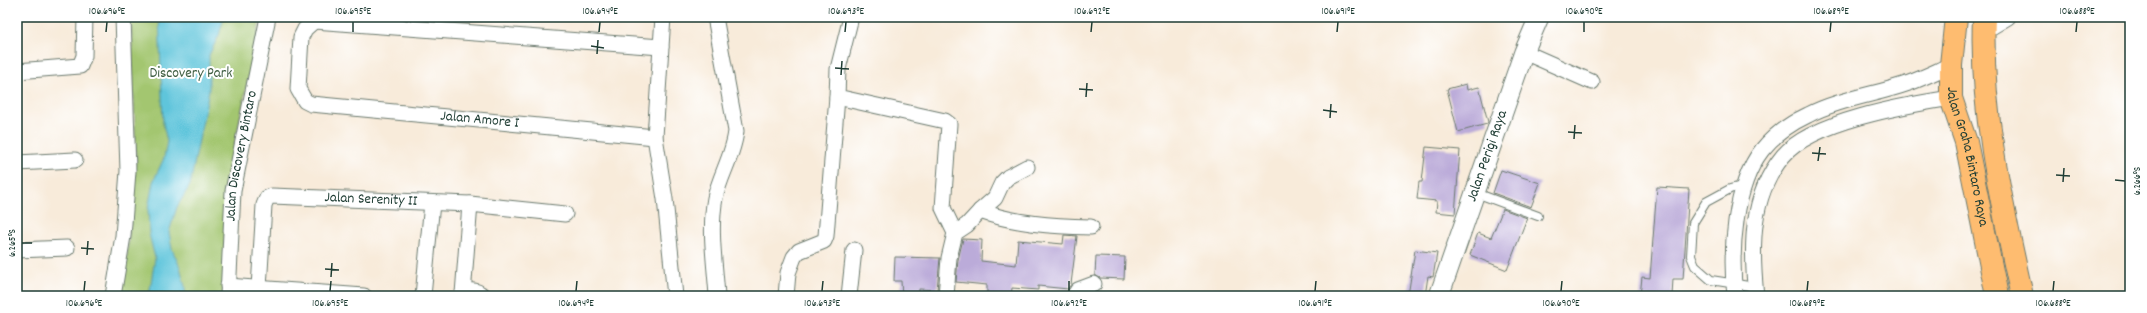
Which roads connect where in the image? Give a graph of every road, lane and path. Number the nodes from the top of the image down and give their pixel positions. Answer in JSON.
{"nodes":[{"id":1,"x":84,"y":17,"type":"edge"},
{"id":2,"x":123,"y":17,"type":"edge"},
{"id":3,"x":268,"y":17,"type":"edge"},
{"id":4,"x":663,"y":17,"type":"edge"},
{"id":5,"x":716,"y":17,"type":"edge"},
{"id":6,"x":851,"y":17,"type":"edge"},
{"id":7,"x":1539,"y":17,"type":"edge"},
{"id":8,"x":1956,"y":17,"type":"edge"},
{"id":9,"x":2008,"y":17,"type":"edge"},
{"id":10,"x":314,"y":19,"type":"edge"},
{"id":11,"x":1984,"y":25,"type":"edge"},
{"id":12,"x":661,"y":47,"type":"junction"},
{"id":13,"x":1524,"y":52,"type":"junction"},
{"id":14,"x":1951,"y":65,"type":"junction"},
{"id":15,"x":17,"y":71,"type":"edge"},
{"id":16,"x":1592,"y":82,"type":"dead end"},
{"id":17,"x":837,"y":97,"type":"junction"},
{"id":18,"x":1951,"y":98,"type":"junction"},
{"id":19,"x":655,"y":137,"type":"junction"},
{"id":20,"x":1762,"y":150,"type":"junction"},
{"id":21,"x":1781,"y":159,"type":"junction"},
{"id":22,"x":75,"y":160,"type":"dead end"},
{"id":23,"x":17,"y":162,"type":"edge"},
{"id":24,"x":1027,"y":168,"type":"dead end"},
{"id":25,"x":1745,"y":185,"type":"junction"},
{"id":26,"x":1476,"y":193,"type":"junction"},
{"id":27,"x":432,"y":203,"type":"junction"},
{"id":28,"x":470,"y":204,"type":"junction"},
{"id":29,"x":980,"y":211,"type":"junction"},
{"id":30,"x":565,"y":214,"type":"dead end"},
{"id":31,"x":1538,"y":216,"type":"dead end"},
{"id":32,"x":1091,"y":227,"type":"dead end"},
{"id":33,"x":955,"y":233,"type":"junction"},
{"id":34,"x":67,"y":248,"type":"dead end"},
{"id":35,"x":17,"y":250,"type":"edge"},
{"id":36,"x":854,"y":250,"type":"dead end"},
{"id":37,"x":1094,"y":284,"type":"dead end"},
{"id":38,"x":259,"y":288,"type":"junction"},
{"id":39,"x":228,"y":291,"type":"edge"},
{"id":40,"x":1735,"y":291,"type":"edge"},
{"id":41,"x":1756,"y":292,"type":"edge"},
{"id":42,"x":280,"y":293,"type":"edge"},
{"id":43,"x":462,"y":295,"type":"edge"},
{"id":44,"x":113,"y":296,"type":"edge"},
{"id":45,"x":364,"y":296,"type":"edge"},
{"id":46,"x":423,"y":296,"type":"edge"},
{"id":47,"x":483,"y":296,"type":"edge"},
{"id":48,"x":675,"y":296,"type":"edge"},
{"id":49,"x":717,"y":296,"type":"edge"},
{"id":50,"x":786,"y":296,"type":"edge"},
{"id":51,"x":849,"y":296,"type":"edge"},
{"id":52,"x":946,"y":296,"type":"edge"},
{"id":53,"x":1074,"y":296,"type":"edge"},
{"id":54,"x":1439,"y":296,"type":"edge"},
{"id":55,"x":1997,"y":296,"type":"edge"},
{"id":56,"x":2022,"y":296,"type":"edge"}],
"edges":[{"from":1,"to":15,"type":"street"},
{"from":2,"to":44,"type":"street"},
{"from":3,"to":39,"type":"street","name":"Jalan Discovery Bintaro"},
{"from":4,"to":12,"type":"street"},
{"from":5,"to":49,"type":"street"},
{"from":6,"to":17,"type":"street"},
{"from":7,"to":13,"type":"street","name":"Jalan Perigi Raya"},
{"from":8,"to":14,"type":"main road","name":"Jalan Graha Bintaro Raya"},
{"from":9,"to":11,"type":"street"},
{"from":10,"to":12,"type":"street"},
{"from":10,"to":19,"type":"street","name":"Jalan Amore I"},
{"from":11,"to":56,"type":"main road","name":"Jalan Graha Bintaro Raya"},
{"from":12,"to":19,"type":"street"},
{"from":13,"to":16,"type":"street"},
{"from":13,"to":26,"type":"street","name":"Jalan Perigi Raya"},
{"from":14,"to":18,"type":"main road","name":"Jalan Graha Bintaro Raya"},
{"from":14,"to":20,"type":"street"},
{"from":17,"to":33,"type":"street"},
{"from":17,"to":50,"type":"street"},
{"from":18,"to":21,"type":"street"},
{"from":18,"to":55,"type":"main road","name":"Jalan Graha Bintaro Raya"},
{"from":19,"to":48,"type":"street"},
{"from":20,"to":21,"type":"street"},
{"from":20,"to":25,"type":"street"},
{"from":21,"to":41,"type":"street"},
{"from":22,"to":23,"type":"street"},
{"from":24,"to":29,"type":"street"},
{"from":25,"to":40,"type":"street"},
{"from":25,"to":40,"type":"lane"},
{"from":26,"to":31,"type":"lane"},
{"from":26,"to":54,"type":"street","name":"Jalan Perigi Raya"},
{"from":27,"to":28,"type":"street","name":"Jalan Serenity II"},
{"from":27,"to":38,"type":"street","name":"Jalan Serenity II"},
{"from":27,"to":46,"type":"street"},
{"from":28,"to":30,"type":"street","name":"Jalan Serenity II"},
{"from":28,"to":43,"type":"street"},
{"from":29,"to":32,"type":"street"},
{"from":29,"to":33,"type":"street"},
{"from":33,"to":52,"type":"street"},
{"from":34,"to":35,"type":"street"},
{"from":36,"to":51,"type":"street"},
{"from":37,"to":53,"type":"street"},
{"from":38,"to":39,"type":"street"},
{"from":38,"to":42,"type":"street"},
{"from":40,"to":41,"type":"lane"},
{"from":42,"to":45,"type":"street"},
{"from":43,"to":47,"type":"street"}]}
